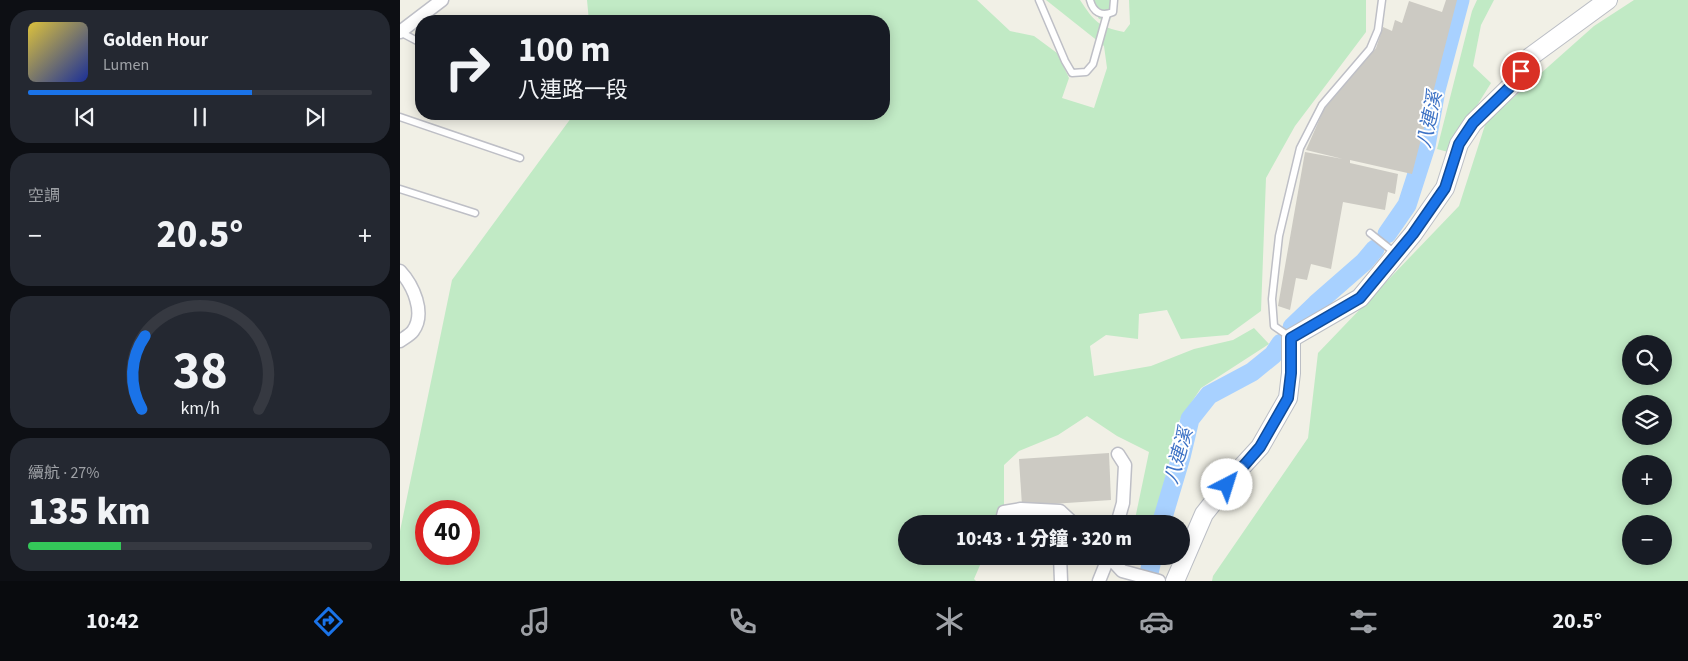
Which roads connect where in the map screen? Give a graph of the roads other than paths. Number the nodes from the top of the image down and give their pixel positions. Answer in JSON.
{"nodes":[{"id":1,"x":442,"y":0,"type":"edge"},
{"id":2,"x":1039,"y":0,"type":"edge"},
{"id":3,"x":1090,"y":0,"type":"edge"},
{"id":4,"x":1114,"y":0,"type":"edge"},
{"id":5,"x":1382,"y":0,"type":"edge"},
{"id":6,"x":1608,"y":0,"type":"edge"},
{"id":7,"x":1107,"y":14,"type":"junction"},
{"id":8,"x":422,"y":15,"type":"edge"},
{"id":9,"x":415,"y":21,"type":"edge"},
{"id":10,"x":400,"y":32,"type":"edge"},
{"id":11,"x":415,"y":40,"type":"edge"},
{"id":12,"x":400,"y":117,"type":"edge"},
{"id":13,"x":520,"y":158,"type":"dead end"},
{"id":14,"x":400,"y":189,"type":"edge"},
{"id":15,"x":475,"y":213,"type":"dead end"},
{"id":16,"x":1370,"y":233,"type":"dead end"},
{"id":17,"x":1396,"y":254,"type":"junction"},
{"id":18,"x":400,"y":271,"type":"edge"},
{"id":19,"x":1291,"y":338,"type":"junction"},
{"id":20,"x":400,"y":341,"type":"edge"},
{"id":21,"x":1118,"y":454,"type":"dead end"},
{"id":22,"x":1003,"y":515,"type":"edge"},
{"id":23,"x":1051,"y":515,"type":"edge"},
{"id":24,"x":1120,"y":515,"type":"edge"},
{"id":25,"x":1060,"y":565,"type":"edge"},
{"id":26,"x":1105,"y":565,"type":"edge"},
{"id":27,"x":1116,"y":565,"type":"edge"},
{"id":28,"x":1061,"y":581,"type":"edge"},
{"id":29,"x":1099,"y":581,"type":"edge"},
{"id":30,"x":1159,"y":581,"type":"edge"},
{"id":31,"x":1175,"y":581,"type":"edge"}],
"edges":[{"from":1,"to":8,"type":"street"},
{"from":2,"to":7,"type":"lane"},
{"from":3,"to":7,"type":"lane"},
{"from":4,"to":7,"type":"lane"},
{"from":5,"to":19,"type":"lane"},
{"from":6,"to":17,"type":"street"},
{"from":9,"to":10,"type":"street"},
{"from":10,"to":11,"type":"lane"},
{"from":12,"to":13,"type":"lane"},
{"from":14,"to":15,"type":"lane"},
{"from":16,"to":17,"type":"lane"},
{"from":17,"to":19,"type":"street"},
{"from":18,"to":20,"type":"street"},
{"from":19,"to":31,"type":"street"},
{"from":21,"to":24,"type":"street"},
{"from":22,"to":23,"type":"street"},
{"from":25,"to":28,"type":"street"},
{"from":26,"to":29,"type":"street"},
{"from":27,"to":30,"type":"street"}]}
